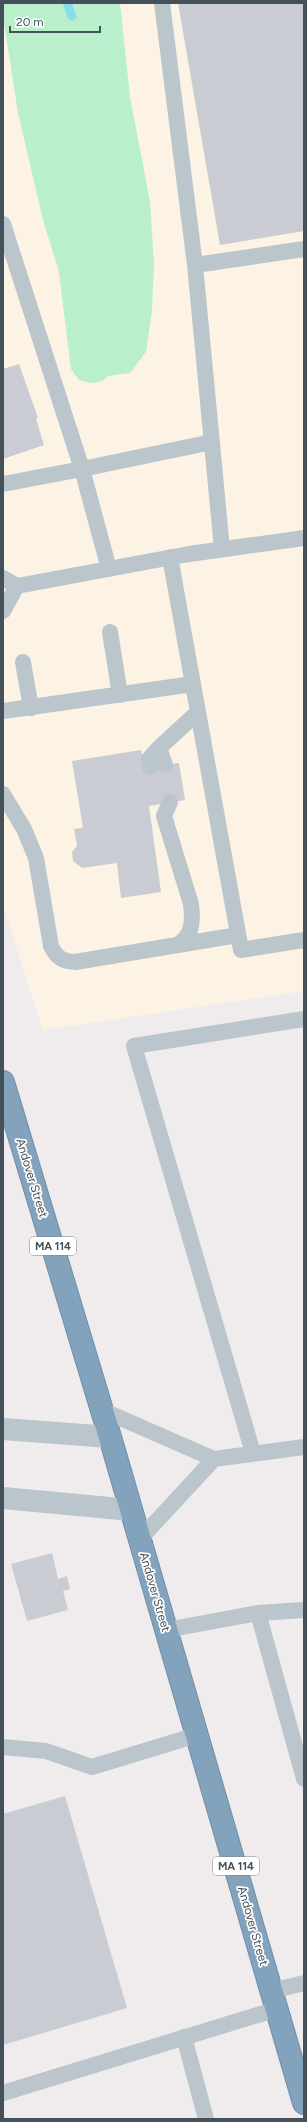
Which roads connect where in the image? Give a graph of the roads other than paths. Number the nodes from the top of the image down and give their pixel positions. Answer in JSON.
{"nodes":[{"id":1,"x":162,"y":3,"type":"edge"},
{"id":2,"x":3,"y":224,"type":"edge"},
{"id":3,"x":304,"y":249,"type":"edge"},
{"id":4,"x":195,"y":265,"type":"junction"},
{"id":5,"x":212,"y":442,"type":"junction"},
{"id":6,"x":82,"y":469,"type":"junction"},
{"id":7,"x":3,"y":484,"type":"edge"},
{"id":8,"x":304,"y":538,"type":"edge"},
{"id":9,"x":222,"y":549,"type":"junction"},
{"id":10,"x":170,"y":557,"type":"junction"},
{"id":11,"x":108,"y":569,"type":"junction"},
{"id":12,"x":3,"y":578,"type":"edge"},
{"id":13,"x":17,"y":586,"type":"junction"},
{"id":14,"x":3,"y":611,"type":"edge"},
{"id":15,"x":110,"y":632,"type":"dead end"},
{"id":16,"x":23,"y":662,"type":"dead end"},
{"id":17,"x":193,"y":684,"type":"junction"},
{"id":18,"x":120,"y":694,"type":"junction"},
{"id":19,"x":31,"y":708,"type":"junction"},
{"id":20,"x":3,"y":712,"type":"edge"},
{"id":21,"x":198,"y":712,"type":"junction"},
{"id":22,"x":158,"y":766,"type":"dead end"},
{"id":23,"x":3,"y":794,"type":"edge"},
{"id":24,"x":163,"y":808,"type":"dead end"},
{"id":25,"x":238,"y":935,"type":"junction"},
{"id":26,"x":304,"y":940,"type":"edge"},
{"id":27,"x":177,"y":945,"type":"junction"},
{"id":28,"x":304,"y":1019,"type":"edge"},
{"id":29,"x":3,"y":1082,"type":"edge"},
{"id":30,"x":102,"y":1410,"type":"junction"},
{"id":31,"x":3,"y":1429,"type":"edge"},
{"id":32,"x":110,"y":1438,"type":"junction"},
{"id":33,"x":304,"y":1447,"type":"edge"},
{"id":34,"x":253,"y":1453,"type":"junction"},
{"id":35,"x":214,"y":1459,"type":"junction"},
{"id":36,"x":3,"y":1498,"type":"edge"},
{"id":37,"x":131,"y":1510,"type":"junction"},
{"id":38,"x":140,"y":1539,"type":"junction"},
{"id":39,"x":304,"y":1610,"type":"edge"},
{"id":40,"x":258,"y":1613,"type":"junction"},
{"id":41,"x":166,"y":1630,"type":"junction"},
{"id":42,"x":197,"y":1735,"type":"junction"},
{"id":43,"x":3,"y":1747,"type":"edge"},
{"id":44,"x":304,"y":1779,"type":"edge"},
{"id":45,"x":304,"y":1983,"type":"edge"},
{"id":46,"x":275,"y":2000,"type":"junction"},
{"id":47,"x":184,"y":2037,"type":"junction"},
{"id":48,"x":3,"y":2093,"type":"edge"},
{"id":49,"x":304,"y":2103,"type":"edge"},
{"id":50,"x":206,"y":2119,"type":"edge"}],
"edges":[{"from":1,"to":4,"type":"lane"},
{"from":2,"to":6,"type":"lane"},
{"from":3,"to":4,"type":"lane"},
{"from":4,"to":5,"type":"lane"},
{"from":5,"to":6,"type":"lane"},
{"from":5,"to":9,"type":"lane"},
{"from":6,"to":7,"type":"lane"},
{"from":6,"to":11,"type":"lane"},
{"from":8,"to":9,"type":"lane"},
{"from":9,"to":10,"type":"lane"},
{"from":10,"to":11,"type":"lane"},
{"from":10,"to":17,"type":"lane"},
{"from":11,"to":13,"type":"lane"},
{"from":12,"to":13,"type":"lane"},
{"from":13,"to":14,"type":"lane"},
{"from":15,"to":18,"type":"lane"},
{"from":16,"to":19,"type":"lane"},
{"from":17,"to":18,"type":"lane"},
{"from":17,"to":21,"type":"lane"},
{"from":18,"to":19,"type":"lane"},
{"from":19,"to":20,"type":"lane"},
{"from":21,"to":22,"type":"lane"},
{"from":21,"to":25,"type":"lane"},
{"from":23,"to":27,"type":"lane"},
{"from":24,"to":27,"type":"lane"},
{"from":25,"to":26,"type":"lane"},
{"from":25,"to":27,"type":"lane"},
{"from":28,"to":34,"type":"lane"},
{"from":29,"to":30,"type":"highway","name":"Andover Street","number":"MA 114"},
{"from":30,"to":32,"type":"highway","name":"Andover Street","number":"MA 114"},
{"from":30,"to":35,"type":"lane"},
{"from":31,"to":32,"type":"street"},
{"from":32,"to":37,"type":"highway","name":"Andover Street","number":"MA 114"},
{"from":33,"to":34,"type":"lane"},
{"from":34,"to":35,"type":"lane"},
{"from":35,"to":38,"type":"lane"},
{"from":36,"to":37,"type":"street"},
{"from":37,"to":38,"type":"highway","name":"Andover Street","number":"MA 114"},
{"from":38,"to":41,"type":"highway","name":"Andover Street","number":"MA 114"},
{"from":39,"to":40,"type":"lane"},
{"from":40,"to":41,"type":"lane"},
{"from":40,"to":44,"type":"lane"},
{"from":41,"to":42,"type":"highway","name":"Andover Street","number":"MA 114"},
{"from":42,"to":43,"type":"lane"},
{"from":42,"to":46,"type":"highway","name":"Andover Street","number":"MA 114"},
{"from":45,"to":46,"type":"lane"},
{"from":46,"to":47,"type":"lane"},
{"from":46,"to":49,"type":"highway","name":"Andover Street","number":"MA 114"},
{"from":47,"to":48,"type":"lane"},
{"from":47,"to":50,"type":"lane"}]}
